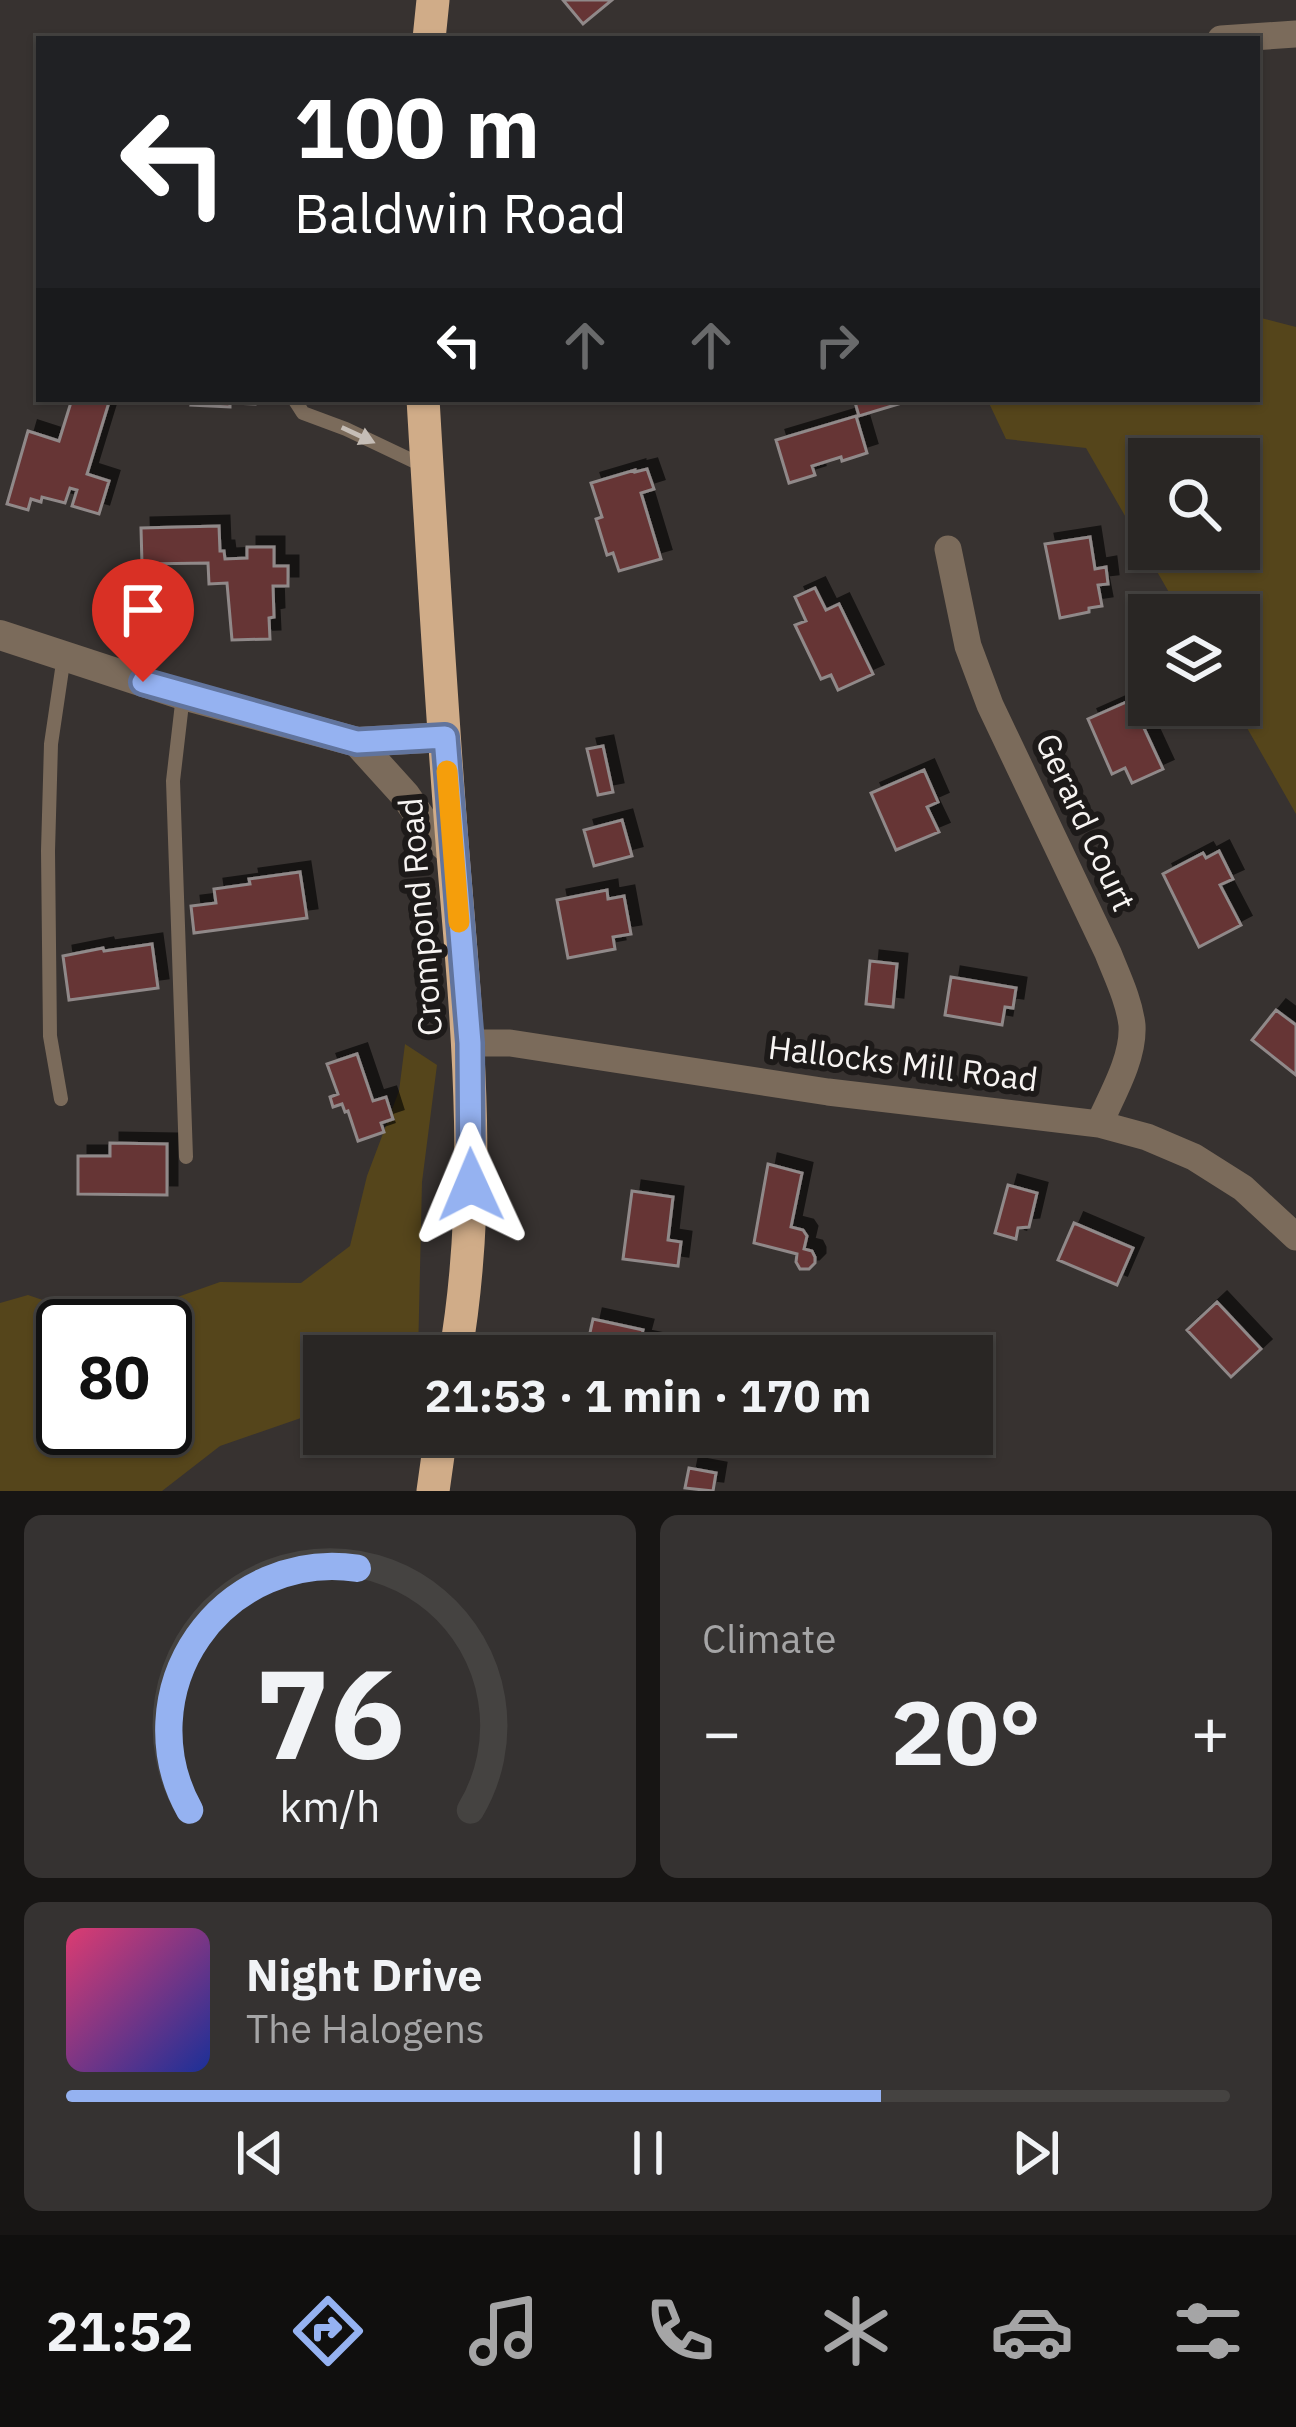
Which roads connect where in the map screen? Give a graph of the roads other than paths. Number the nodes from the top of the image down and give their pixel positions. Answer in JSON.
{"nodes":[{"id":1,"x":433,"y":0,"type":"edge"},
{"id":2,"x":1296,"y":34,"type":"edge"},
{"id":3,"x":428,"y":36,"type":"edge"},
{"id":4,"x":1260,"y":36,"type":"edge"},
{"id":5,"x":296,"y":402,"type":"edge"},
{"id":6,"x":424,"y":402,"type":"edge"},
{"id":7,"x":428,"y":468,"type":"junction"},
{"id":8,"x":948,"y":549,"type":"dead end"},
{"id":9,"x":0,"y":635,"type":"edge"},
{"id":10,"x":64,"y":656,"type":"junction"},
{"id":11,"x":183,"y":695,"type":"junction"},
{"id":12,"x":445,"y":737,"type":"junction"},
{"id":13,"x":357,"y":742,"type":"junction"},
{"id":14,"x":453,"y":853,"type":"junction"},
{"id":15,"x":470,"y":1043,"type":"junction"},
{"id":16,"x":61,"y":1100,"type":"dead end"},
{"id":17,"x":1100,"y":1124,"type":"junction"},
{"id":18,"x":186,"y":1157,"type":"dead end"},
{"id":19,"x":1296,"y":1237,"type":"edge"},
{"id":20,"x":458,"y":1335,"type":"edge"},
{"id":21,"x":438,"y":1455,"type":"edge"},
{"id":22,"x":433,"y":1491,"type":"edge"}],
"edges":[{"from":1,"to":3,"type":"highway"},
{"from":2,"to":4,"type":"street"},
{"from":5,"to":7,"type":"lane","one_way":true},
{"from":6,"to":7,"type":"highway","name":"Crompond Road"},
{"from":7,"to":12,"type":"highway","name":"Crompond Road"},
{"from":8,"to":17,"type":"street","name":"Gerard Court"},
{"from":9,"to":10,"type":"street"},
{"from":10,"to":11,"type":"street"},
{"from":10,"to":16,"type":"lane"},
{"from":11,"to":13,"type":"street"},
{"from":11,"to":18,"type":"lane"},
{"from":12,"to":13,"type":"street"},
{"from":12,"to":14,"type":"highway","name":"Crompond Road"},
{"from":13,"to":14,"type":"street"},
{"from":14,"to":15,"type":"highway","name":"Crompond Road"},
{"from":15,"to":17,"type":"street","name":"Hallocks Mill Road"},
{"from":15,"to":20,"type":"highway","name":"Crompond Road"},
{"from":17,"to":19,"type":"street","name":"Hallocks Mill Road"},
{"from":21,"to":22,"type":"highway"}]}
